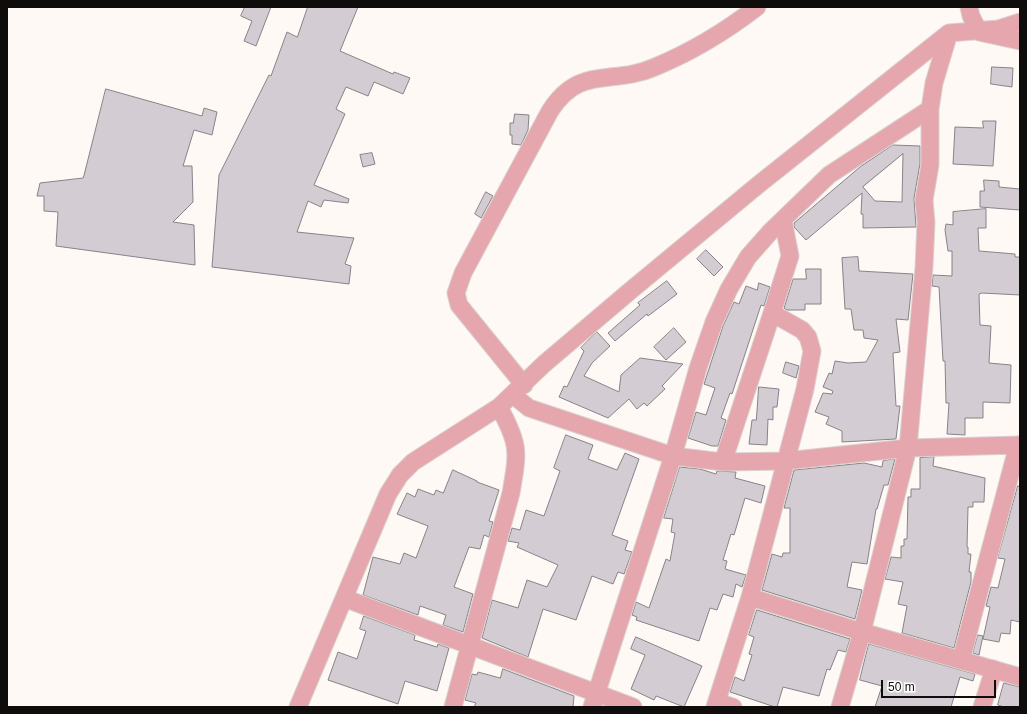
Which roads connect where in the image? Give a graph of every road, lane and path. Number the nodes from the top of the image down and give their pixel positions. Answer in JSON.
{"nodes":[{"id":1,"x":757,"y":7,"type":"edge"},
{"id":2,"x":969,"y":7,"type":"edge"},
{"id":3,"x":1020,"y":22,"type":"edge"},
{"id":4,"x":979,"y":32,"type":"junction"},
{"id":5,"x":949,"y":33,"type":"junction"},
{"id":6,"x":1020,"y":41,"type":"edge"},
{"id":7,"x":930,"y":109,"type":"junction"},
{"id":8,"x":783,"y":220,"type":"junction"},
{"id":9,"x":772,"y":312,"type":"junction"},
{"id":10,"x":518,"y":390,"type":"junction"},
{"id":11,"x":499,"y":407,"type":"junction"},
{"id":12,"x":1019,"y":445,"type":"edge"},
{"id":13,"x":908,"y":448,"type":"junction"},
{"id":14,"x":674,"y":456,"type":"junction"},
{"id":15,"x":785,"y":461,"type":"junction"},
{"id":16,"x":723,"y":462,"type":"junction"},
{"id":17,"x":750,"y":597,"type":"junction"},
{"id":18,"x":344,"y":598,"type":"junction"},
{"id":19,"x":862,"y":632,"type":"junction"},
{"id":20,"x":470,"y":646,"type":"junction"},
{"id":21,"x":961,"y":660,"type":"junction"},
{"id":22,"x":994,"y":669,"type":"junction"},
{"id":23,"x":1020,"y":677,"type":"edge"},
{"id":24,"x":594,"y":701,"type":"edge"},
{"id":25,"x":716,"y":704,"type":"edge"},
{"id":26,"x":298,"y":707,"type":"edge"},
{"id":27,"x":453,"y":707,"type":"edge"},
{"id":28,"x":634,"y":707,"type":"edge"},
{"id":29,"x":734,"y":707,"type":"edge"},
{"id":30,"x":840,"y":707,"type":"edge"},
{"id":31,"x":982,"y":707,"type":"edge"}],
"edges":[{"from":1,"to":10,"type":"street"},
{"from":2,"to":4,"type":"street"},
{"from":3,"to":4,"type":"street"},
{"from":4,"to":5,"type":"street"},
{"from":4,"to":6,"type":"street"},
{"from":5,"to":7,"type":"street"},
{"from":5,"to":10,"type":"street"},
{"from":7,"to":8,"type":"street"},
{"from":7,"to":13,"type":"street"},
{"from":8,"to":9,"type":"street"},
{"from":8,"to":14,"type":"street"},
{"from":9,"to":15,"type":"street"},
{"from":9,"to":16,"type":"street"},
{"from":10,"to":11,"type":"street"},
{"from":10,"to":14,"type":"street"},
{"from":11,"to":18,"type":"street"},
{"from":11,"to":20,"type":"street"},
{"from":12,"to":13,"type":"street"},
{"from":12,"to":21,"type":"street"},
{"from":13,"to":15,"type":"street"},
{"from":13,"to":19,"type":"street"},
{"from":14,"to":16,"type":"street"},
{"from":14,"to":24,"type":"street"},
{"from":15,"to":16,"type":"street"},
{"from":15,"to":17,"type":"street"},
{"from":17,"to":19,"type":"street"},
{"from":17,"to":25,"type":"street"},
{"from":18,"to":20,"type":"street"},
{"from":18,"to":26,"type":"street"},
{"from":19,"to":21,"type":"street"},
{"from":19,"to":30,"type":"street"},
{"from":20,"to":24,"type":"street"},
{"from":20,"to":27,"type":"street"},
{"from":21,"to":22,"type":"street"},
{"from":22,"to":23,"type":"street"},
{"from":22,"to":31,"type":"street"},
{"from":24,"to":28,"type":"street"},
{"from":25,"to":29,"type":"street"}]}
